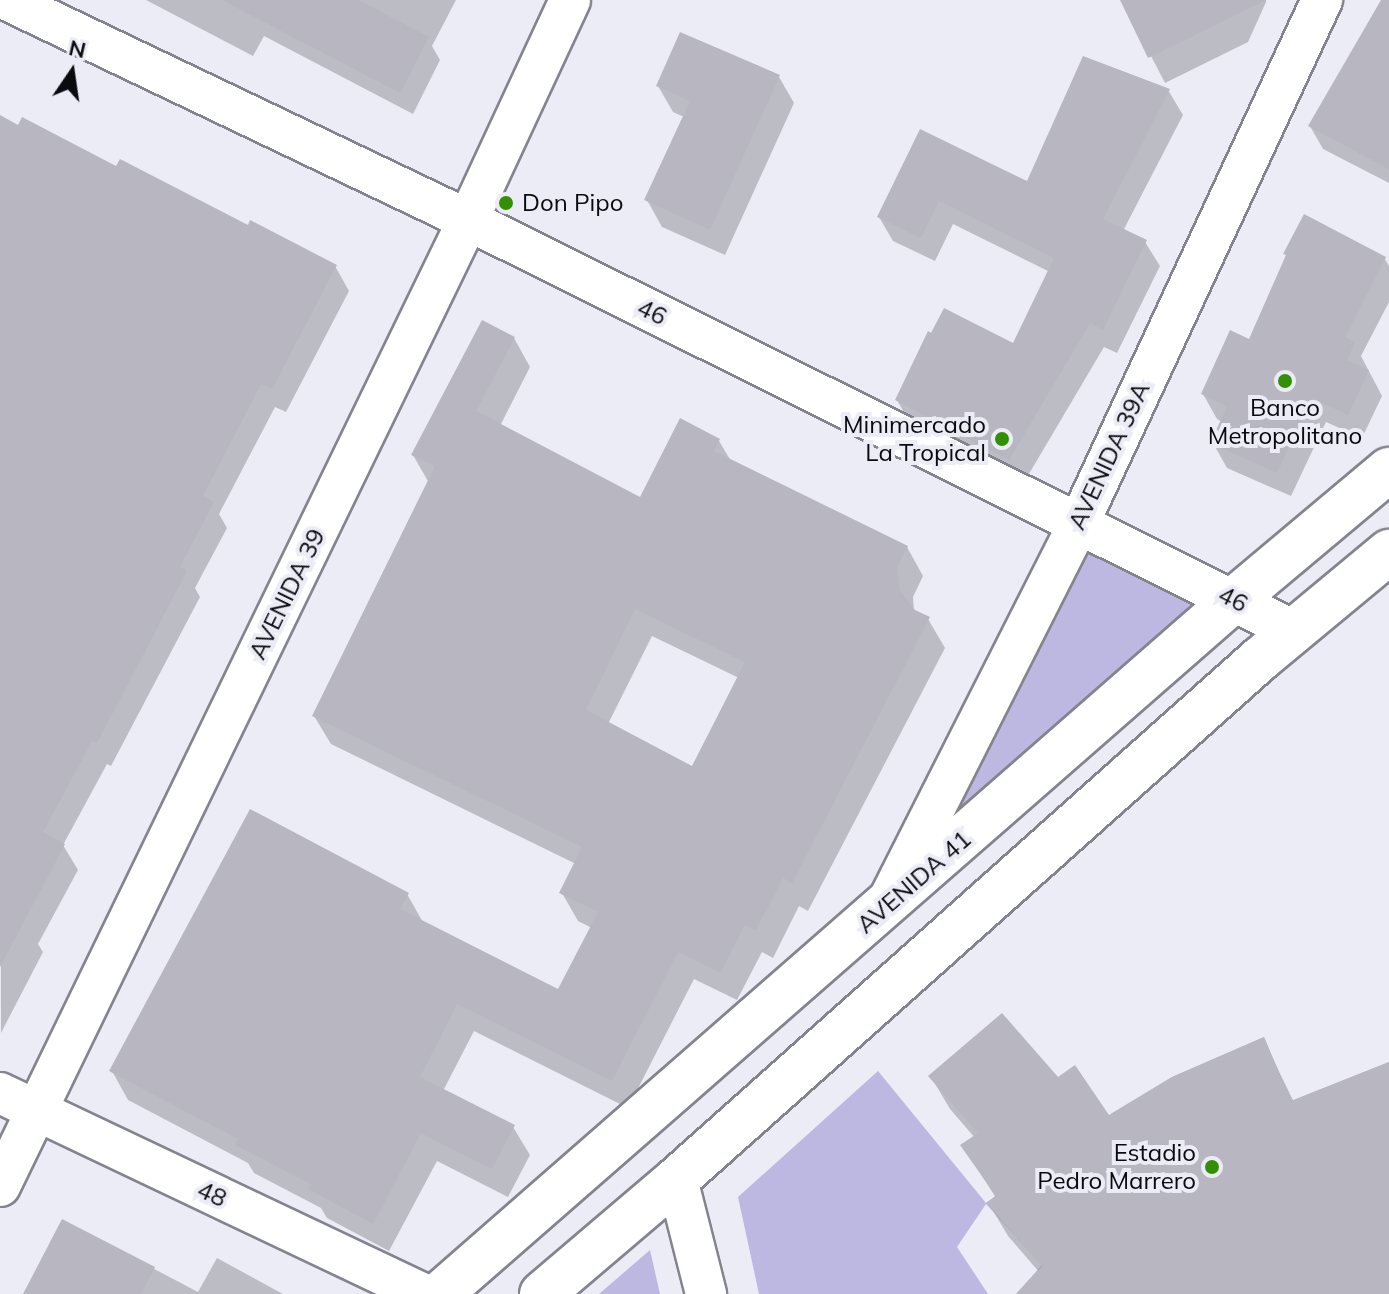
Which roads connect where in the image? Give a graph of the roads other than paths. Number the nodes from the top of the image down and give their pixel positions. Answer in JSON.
{"nodes":[{"id":1,"x":7,"y":0,"type":"edge"},
{"id":2,"x":570,"y":0,"type":"edge"},
{"id":3,"x":1322,"y":0,"type":"edge"},
{"id":4,"x":468,"y":220,"type":"junction"},
{"id":5,"x":1389,"y":470,"type":"edge"},
{"id":6,"x":1079,"y":523,"type":"junction"},
{"id":7,"x":1389,"y":552,"type":"edge"},
{"id":8,"x":1235,"y":599,"type":"junction"},
{"id":9,"x":1294,"y":631,"type":"junction"},
{"id":10,"x":886,"y":907,"type":"junction"},
{"id":11,"x":0,"y":1093,"type":"edge"},
{"id":12,"x":36,"y":1112,"type":"junction"},
{"id":13,"x":677,"y":1179,"type":"junction"},
{"id":14,"x":0,"y":1186,"type":"edge"},
{"id":15,"x":424,"y":1294,"type":"edge"},
{"id":16,"x":440,"y":1294,"type":"edge"},
{"id":17,"x":542,"y":1294,"type":"edge"},
{"id":18,"x":706,"y":1294,"type":"edge"}],
"edges":[{"from":1,"to":4,"type":"street","name":"46"},
{"from":2,"to":4,"type":"street","name":"AVENIDA 39"},
{"from":3,"to":6,"type":"street","name":"AVENIDA 39A"},
{"from":4,"to":6,"type":"street","name":"46"},
{"from":4,"to":12,"type":"street","name":"AVENIDA 39"},
{"from":5,"to":8,"type":"main road","name":"AVENIDA 41"},
{"from":6,"to":8,"type":"street","name":"46"},
{"from":6,"to":10,"type":"street","name":"AVENIDA 39A"},
{"from":7,"to":9,"type":"main road"},
{"from":8,"to":9,"type":"street","name":"46"},
{"from":8,"to":10,"type":"main road","name":"AVENIDA 41"},
{"from":9,"to":13,"type":"main road"},
{"from":10,"to":16,"type":"main road","name":"AVENIDA 41"},
{"from":11,"to":12,"type":"street","name":"48"},
{"from":12,"to":14,"type":"street","name":"AVENIDA 39"},
{"from":12,"to":15,"type":"street","name":"48"},
{"from":13,"to":17,"type":"main road"},
{"from":13,"to":18,"type":"street"}]}
